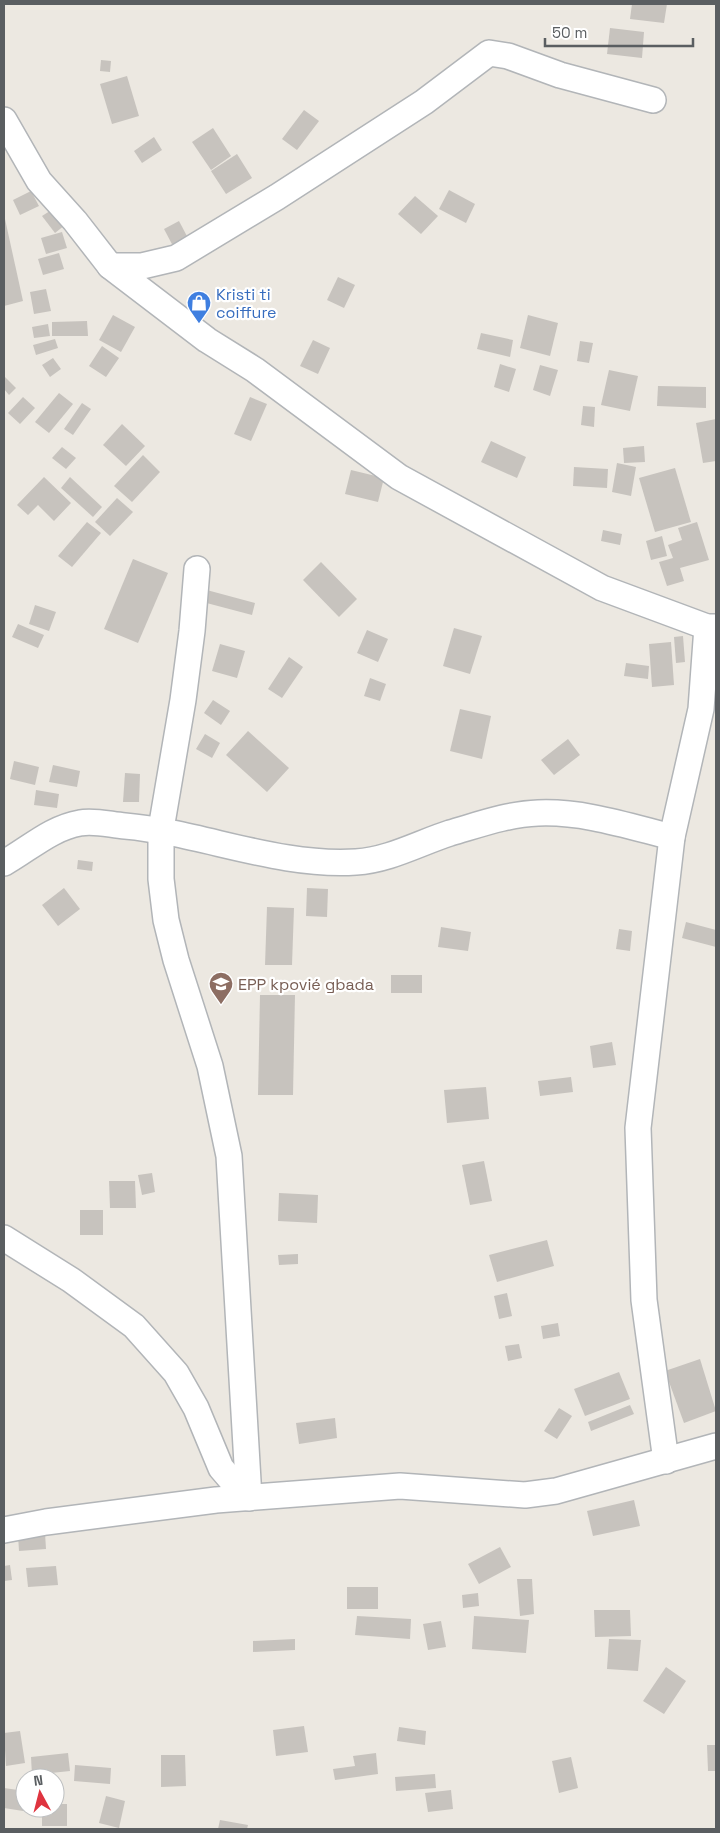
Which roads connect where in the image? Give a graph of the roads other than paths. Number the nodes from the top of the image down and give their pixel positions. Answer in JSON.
{"nodes":[{"id":1,"x":653,"y":100,"type":"dead end"},
{"id":2,"x":4,"y":120,"type":"edge"},
{"id":3,"x":110,"y":266,"type":"junction"},
{"id":4,"x":196,"y":569,"type":"dead end"},
{"id":5,"x":712,"y":627,"type":"edge"},
{"id":6,"x":161,"y":829,"type":"junction"},
{"id":7,"x":672,"y":837,"type":"junction"},
{"id":8,"x":4,"y":863,"type":"edge"},
{"id":9,"x":4,"y":1238,"type":"edge"},
{"id":10,"x":716,"y":1446,"type":"edge"},
{"id":11,"x":666,"y":1461,"type":"junction"},
{"id":12,"x":248,"y":1493,"type":"junction"},
{"id":13,"x":4,"y":1530,"type":"edge"}],
"edges":[{"from":1,"to":3,"type":"street"},
{"from":2,"to":3,"type":"street"},
{"from":3,"to":5,"type":"street"},
{"from":4,"to":6,"type":"street"},
{"from":5,"to":7,"type":"street"},
{"from":6,"to":7,"type":"street"},
{"from":6,"to":8,"type":"street"},
{"from":6,"to":12,"type":"street"},
{"from":7,"to":11,"type":"street"},
{"from":9,"to":12,"type":"street"},
{"from":10,"to":11,"type":"street"},
{"from":11,"to":12,"type":"street"},
{"from":12,"to":13,"type":"street"}]}
